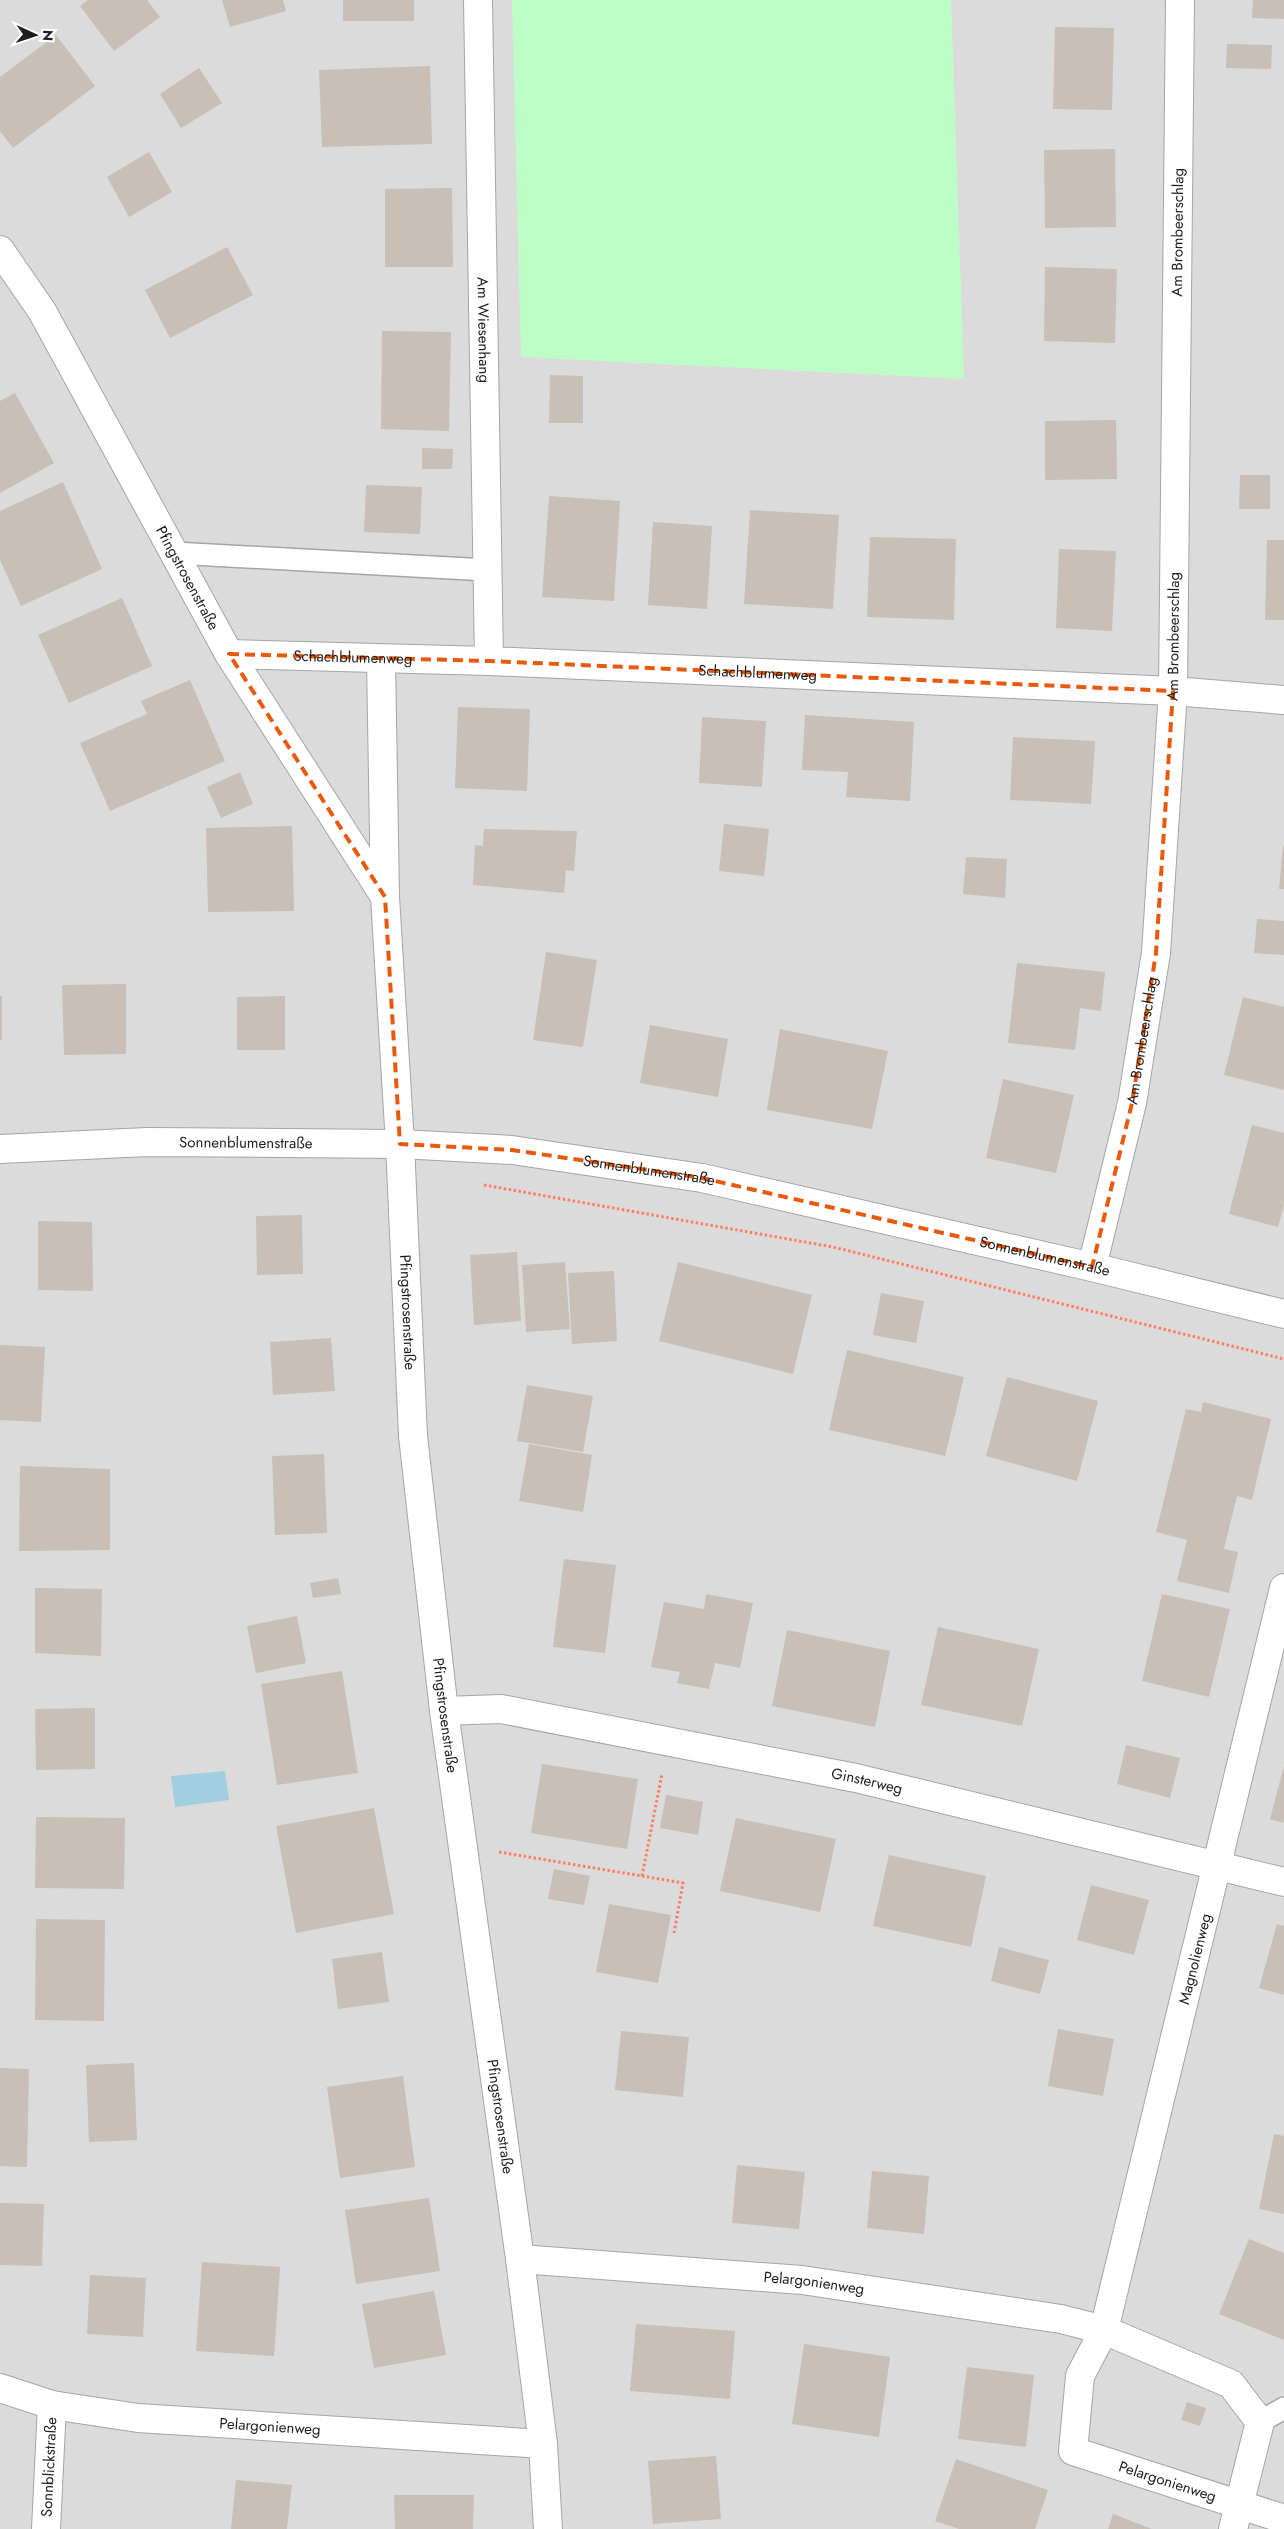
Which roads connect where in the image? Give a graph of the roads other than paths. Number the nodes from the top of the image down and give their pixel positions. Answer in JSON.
{"nodes":[{"id":1,"x":478,"y":0,"type":"edge"},
{"id":2,"x":1180,"y":0,"type":"edge"},
{"id":3,"x":0,"y":250,"type":"edge"},
{"id":4,"x":174,"y":553,"type":"junction"},
{"id":5,"x":487,"y":570,"type":"junction"},
{"id":6,"x":229,"y":654,"type":"junction"},
{"id":7,"x":382,"y":659,"type":"junction"},
{"id":8,"x":488,"y":661,"type":"junction"},
{"id":9,"x":1173,"y":691,"type":"junction"},
{"id":10,"x":1284,"y":700,"type":"edge"},
{"id":11,"x":385,"y":897,"type":"junction"},
{"id":12,"x":400,"y":1144,"type":"junction"},
{"id":13,"x":0,"y":1149,"type":"edge"},
{"id":14,"x":1092,"y":1267,"type":"junction"},
{"id":15,"x":1284,"y":1314,"type":"edge"},
{"id":16,"x":1284,"y":1588,"type":"edge"},
{"id":17,"x":444,"y":1711,"type":"junction"},
{"id":18,"x":1218,"y":1865,"type":"junction"},
{"id":19,"x":1284,"y":1882,"type":"edge"},
{"id":20,"x":520,"y":2259,"type":"junction"},
{"id":21,"x":1104,"y":2330,"type":"junction"},
{"id":22,"x":0,"y":2388,"type":"edge"},
{"id":23,"x":52,"y":2405,"type":"junction"},
{"id":24,"x":1284,"y":2408,"type":"edge"},
{"id":25,"x":1260,"y":2422,"type":"junction"},
{"id":26,"x":543,"y":2444,"type":"junction"},
{"id":27,"x":1237,"y":2517,"type":"edge"},
{"id":28,"x":1284,"y":2519,"type":"edge"},
{"id":29,"x":46,"y":2529,"type":"edge"},
{"id":30,"x":548,"y":2529,"type":"edge"}],
"edges":[{"from":1,"to":5,"type":"street","name":"Am Wiesenhang"},
{"from":2,"to":9,"type":"street","name":"Am Brombeerschlag"},
{"from":3,"to":4,"type":"street","name":"Pfingstrosenstraße"},
{"from":4,"to":5,"type":"lane"},
{"from":4,"to":6,"type":"street","name":"Pfingstrosenstraße"},
{"from":5,"to":8,"type":"street","name":"Am Wiesenhang"},
{"from":6,"to":7,"type":"street","name":"Schachblumenweg"},
{"from":6,"to":11,"type":"street","name":"Pfingstrosenstraße"},
{"from":7,"to":8,"type":"street","name":"Schachblumenweg"},
{"from":7,"to":11,"type":"street","name":"Pfingstrosenstraße"},
{"from":8,"to":9,"type":"street","name":"Schachblumenweg"},
{"from":9,"to":10,"type":"street","name":"Schachblumenweg"},
{"from":9,"to":14,"type":"street","name":"Am Brombeerschlag"},
{"from":11,"to":12,"type":"street","name":"Pfingstrosenstraße"},
{"from":12,"to":13,"type":"street","name":"Sonnenblumenstraße"},
{"from":12,"to":14,"type":"street","name":"Sonnenblumenstraße"},
{"from":12,"to":17,"type":"street","name":"Pfingstrosenstraße"},
{"from":14,"to":15,"type":"street","name":"Sonnenblumenstraße"},
{"from":16,"to":18,"type":"street","name":"Magnolienweg"},
{"from":17,"to":18,"type":"street","name":"Ginsterweg"},
{"from":17,"to":20,"type":"street","name":"Pfingstrosenstraße"},
{"from":18,"to":19,"type":"street","name":"Ginsterweg"},
{"from":18,"to":21,"type":"street","name":"Magnolienweg"},
{"from":20,"to":21,"type":"street","name":"Pelargonienweg"},
{"from":20,"to":26,"type":"street","name":"Pfingstrosenstraße"},
{"from":21,"to":25,"type":"street","name":"Pelargonienweg"},
{"from":21,"to":27,"type":"street","name":"Pelargonienweg"},
{"from":22,"to":23,"type":"street","name":"Pelargonienweg"},
{"from":23,"to":26,"type":"street","name":"Pelargonienweg"},
{"from":23,"to":29,"type":"street","name":"Sonnblickstraße"},
{"from":24,"to":25,"type":"lane"},
{"from":25,"to":27,"type":"street"},
{"from":26,"to":30,"type":"street","name":"Pfingstrosenstraße"},
{"from":27,"to":28,"type":"street","name":"Pelargonienweg"}]}
